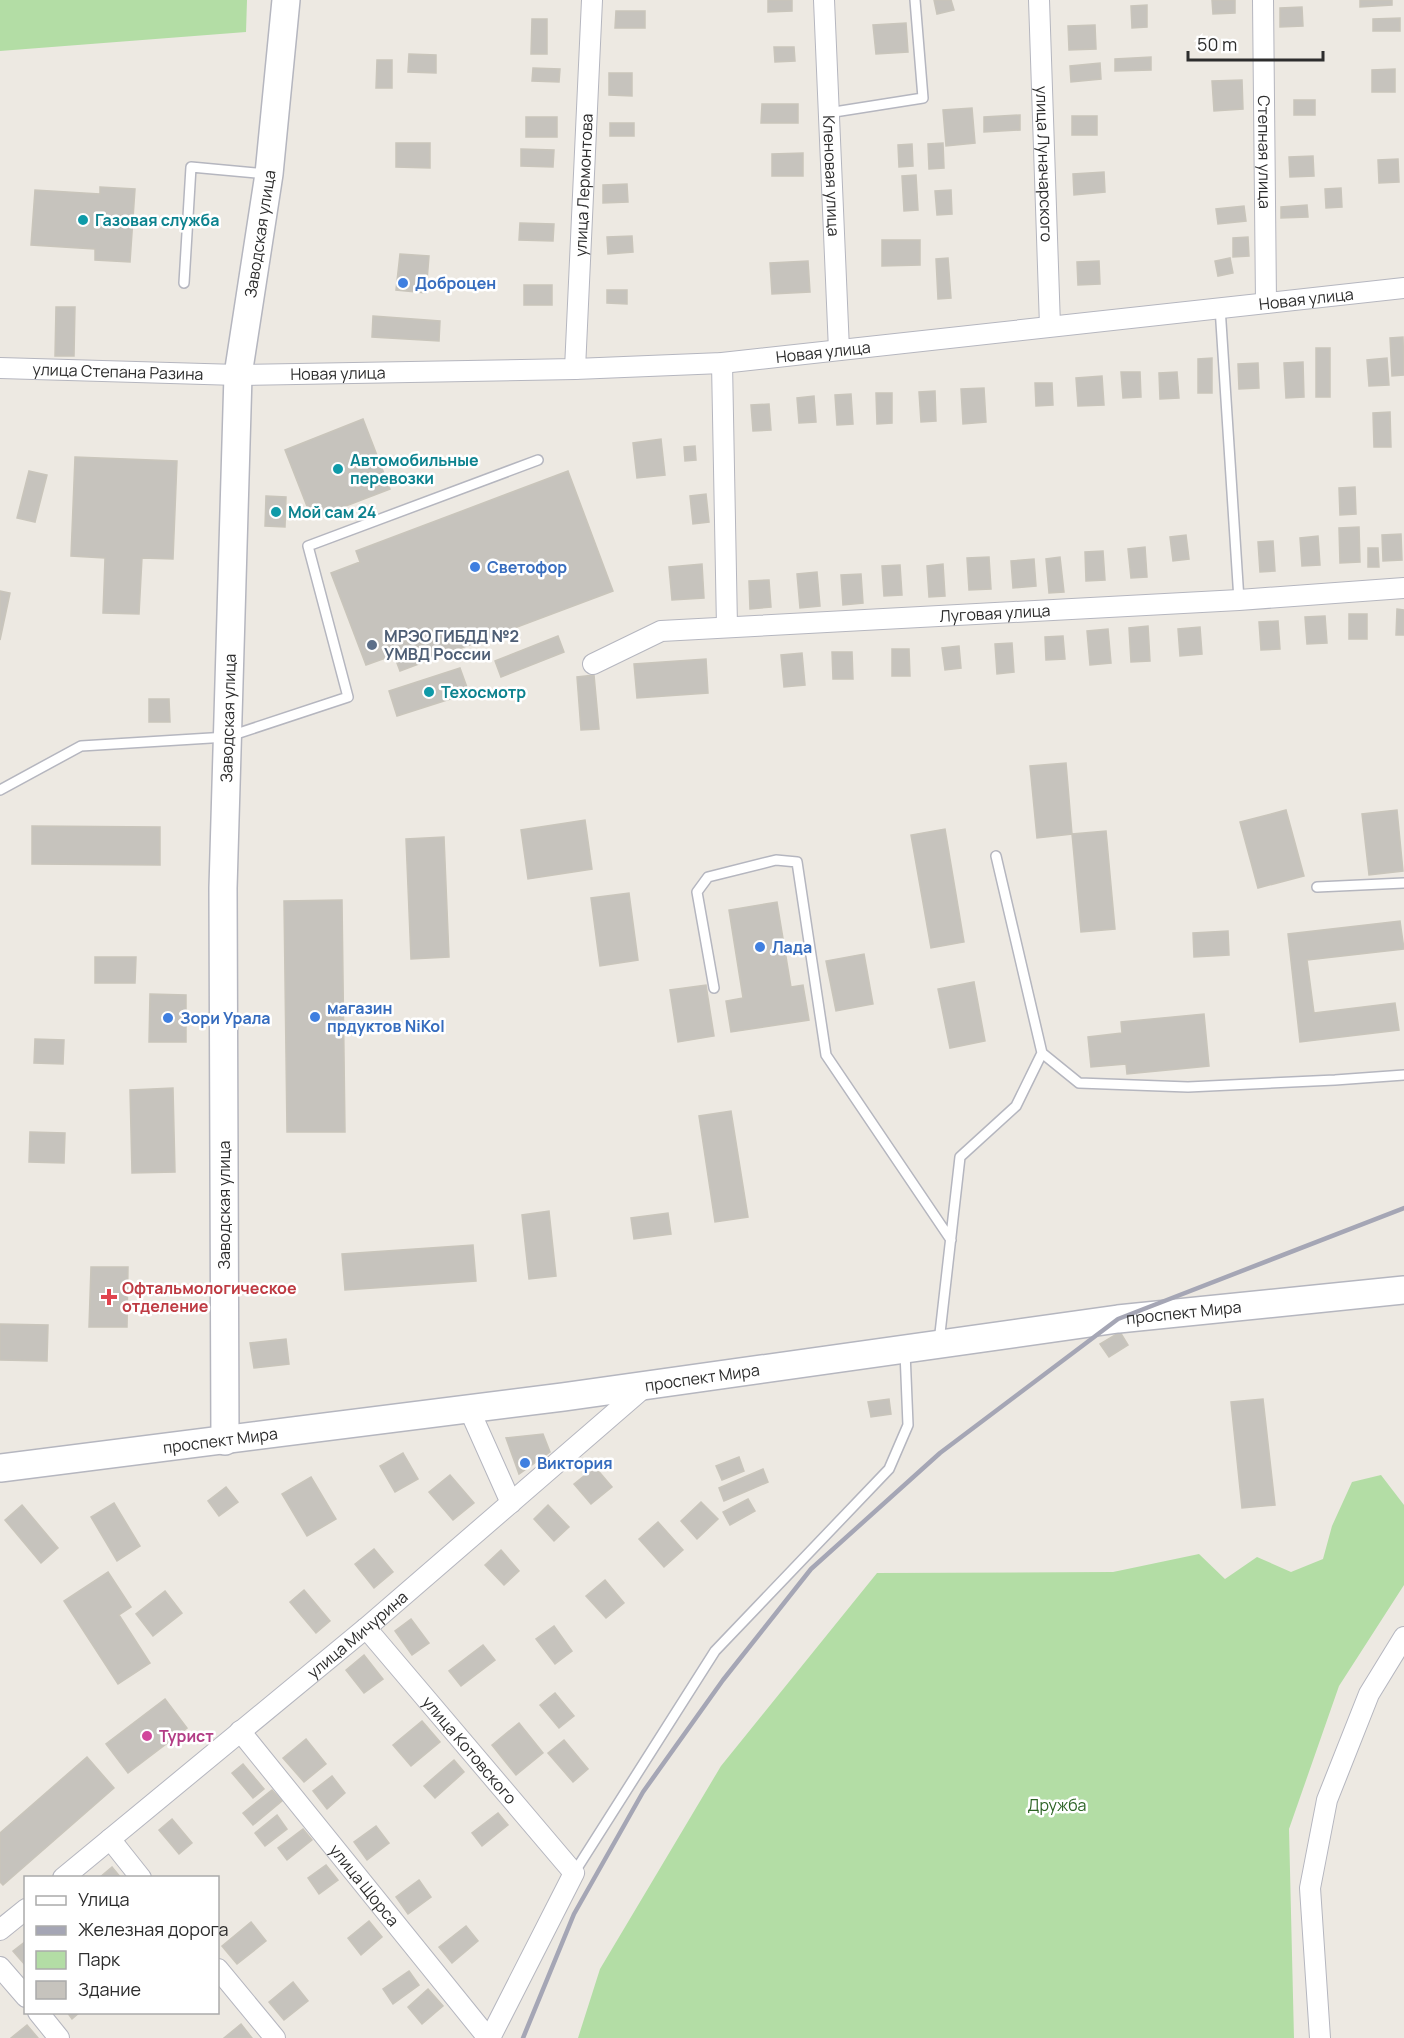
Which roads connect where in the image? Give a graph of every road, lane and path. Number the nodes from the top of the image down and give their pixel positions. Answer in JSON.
{"nodes":[{"id":1,"x":286,"y":0,"type":"edge"},
{"id":2,"x":592,"y":0,"type":"edge"},
{"id":3,"x":824,"y":0,"type":"edge"},
{"id":4,"x":915,"y":0,"type":"edge"},
{"id":5,"x":1039,"y":0,"type":"edge"},
{"id":6,"x":1263,"y":0,"type":"edge"},
{"id":7,"x":828,"y":113,"type":"junction"},
{"id":8,"x":268,"y":174,"type":"junction"},
{"id":9,"x":184,"y":283,"type":"dead end"},
{"id":10,"x":1404,"y":288,"type":"edge"},
{"id":11,"x":1266,"y":303,"type":"junction"},
{"id":12,"x":1220,"y":307,"type":"junction"},
{"id":13,"x":1050,"y":326,"type":"junction"},
{"id":14,"x":839,"y":350,"type":"junction"},
{"id":15,"x":722,"y":363,"type":"junction"},
{"id":16,"x":0,"y":368,"type":"edge"},
{"id":17,"x":575,"y":369,"type":"junction"},
{"id":18,"x":238,"y":375,"type":"junction"},
{"id":19,"x":538,"y":460,"type":"dead end"},
{"id":20,"x":1404,"y":588,"type":"edge"},
{"id":21,"x":1239,"y":600,"type":"junction"},
{"id":22,"x":727,"y":627,"type":"junction"},
{"id":23,"x":593,"y":664,"type":"dead end"},
{"id":24,"x":227,"y":737,"type":"junction"},
{"id":25,"x":0,"y":790,"type":"edge"},
{"id":26,"x":996,"y":856,"type":"dead end"},
{"id":27,"x":1404,"y":883,"type":"edge"},
{"id":28,"x":1317,"y":887,"type":"dead end"},
{"id":29,"x":714,"y":988,"type":"dead end"},
{"id":30,"x":1042,"y":1053,"type":"junction"},
{"id":31,"x":1404,"y":1075,"type":"edge"},
{"id":32,"x":951,"y":1240,"type":"junction"},
{"id":33,"x":1404,"y":1290,"type":"edge"},
{"id":34,"x":939,"y":1345,"type":"junction"},
{"id":35,"x":905,"y":1349,"type":"junction"},
{"id":36,"x":647,"y":1385,"type":"junction"},
{"id":37,"x":470,"y":1409,"type":"junction"},
{"id":38,"x":225,"y":1441,"type":"junction"},
{"id":39,"x":0,"y":1468,"type":"edge"},
{"id":40,"x":511,"y":1503,"type":"junction"},
{"id":41,"x":366,"y":1628,"type":"junction"},
{"id":42,"x":1404,"y":1637,"type":"edge"},
{"id":43,"x":240,"y":1731,"type":"junction"},
{"id":44,"x":110,"y":1839,"type":"junction"},
{"id":45,"x":574,"y":1873,"type":"junction"},
{"id":46,"x":65,"y":1876,"type":"edge"},
{"id":47,"x":139,"y":1876,"type":"edge"},
{"id":48,"x":24,"y":1911,"type":"edge"},
{"id":49,"x":0,"y":1930,"type":"edge"},
{"id":50,"x":0,"y":1967,"type":"edge"},
{"id":51,"x":219,"y":1970,"type":"edge"},
{"id":52,"x":24,"y":1995,"type":"edge"},
{"id":53,"x":39,"y":2014,"type":"edge"},
{"id":54,"x":59,"y":2038,"type":"edge"},
{"id":55,"x":275,"y":2038,"type":"edge"},
{"id":56,"x":489,"y":2038,"type":"edge"},
{"id":57,"x":1320,"y":2038,"type":"edge"}],
"edges":[{"from":1,"to":8,"type":"street","name":"Заводская улица"},
{"from":2,"to":17,"type":"street","name":"улица Лермонтова"},
{"from":3,"to":7,"type":"street","name":"Кленовая улица"},
{"from":4,"to":7,"type":"lane"},
{"from":5,"to":13,"type":"street","name":"улица Луначарского"},
{"from":6,"to":11,"type":"street","name":"Степная улица"},
{"from":7,"to":14,"type":"street","name":"Кленовая улица"},
{"from":8,"to":9,"type":"lane"},
{"from":8,"to":18,"type":"street","name":"Заводская улица"},
{"from":10,"to":11,"type":"street","name":"Новая улица"},
{"from":11,"to":12,"type":"street","name":"Новая улица"},
{"from":12,"to":13,"type":"street","name":"Новая улица"},
{"from":12,"to":21,"type":"lane"},
{"from":13,"to":14,"type":"street","name":"Новая улица"},
{"from":14,"to":15,"type":"street","name":"Новая улица"},
{"from":15,"to":17,"type":"street","name":"Новая улица"},
{"from":15,"to":22,"type":"street"},
{"from":16,"to":18,"type":"street","name":"улица Степана Разина"},
{"from":17,"to":18,"type":"street","name":"Новая улица"},
{"from":18,"to":24,"type":"street","name":"Заводская улица"},
{"from":19,"to":24,"type":"lane"},
{"from":20,"to":21,"type":"street","name":"Луговая улица"},
{"from":21,"to":22,"type":"street","name":"Луговая улица"},
{"from":22,"to":23,"type":"street","name":"Луговая улица"},
{"from":24,"to":25,"type":"lane"},
{"from":24,"to":38,"type":"street","name":"Заводская улица"},
{"from":26,"to":30,"type":"lane"},
{"from":27,"to":28,"type":"lane"},
{"from":29,"to":32,"type":"lane"},
{"from":30,"to":31,"type":"lane"},
{"from":30,"to":32,"type":"lane"},
{"from":32,"to":34,"type":"lane"},
{"from":33,"to":34,"type":"street","name":"проспект Мира"},
{"from":34,"to":35,"type":"street","name":"проспект Мира"},
{"from":35,"to":36,"type":"street","name":"проспект Мира"},
{"from":35,"to":45,"type":"lane"},
{"from":36,"to":37,"type":"street","name":"проспект Мира"},
{"from":36,"to":40,"type":"street","name":"улица Мичурина"},
{"from":37,"to":38,"type":"street","name":"проспект Мира"},
{"from":37,"to":40,"type":"street"},
{"from":38,"to":39,"type":"street","name":"проспект Мира"},
{"from":40,"to":41,"type":"street","name":"улица Мичурина"},
{"from":41,"to":43,"type":"street","name":"улица Мичурина"},
{"from":41,"to":45,"type":"street","name":"улица Котовского"},
{"from":42,"to":57,"type":"street"},
{"from":43,"to":44,"type":"street","name":"улица Мичурина"},
{"from":43,"to":56,"type":"street","name":"улица Щорса"},
{"from":44,"to":46,"type":"street","name":"улица Мичурина"},
{"from":44,"to":47,"type":"street"},
{"from":45,"to":56,"type":"street"},
{"from":48,"to":49,"type":"street"},
{"from":50,"to":52,"type":"street"},
{"from":51,"to":55,"type":"street"},
{"from":53,"to":54,"type":"street"}]}
